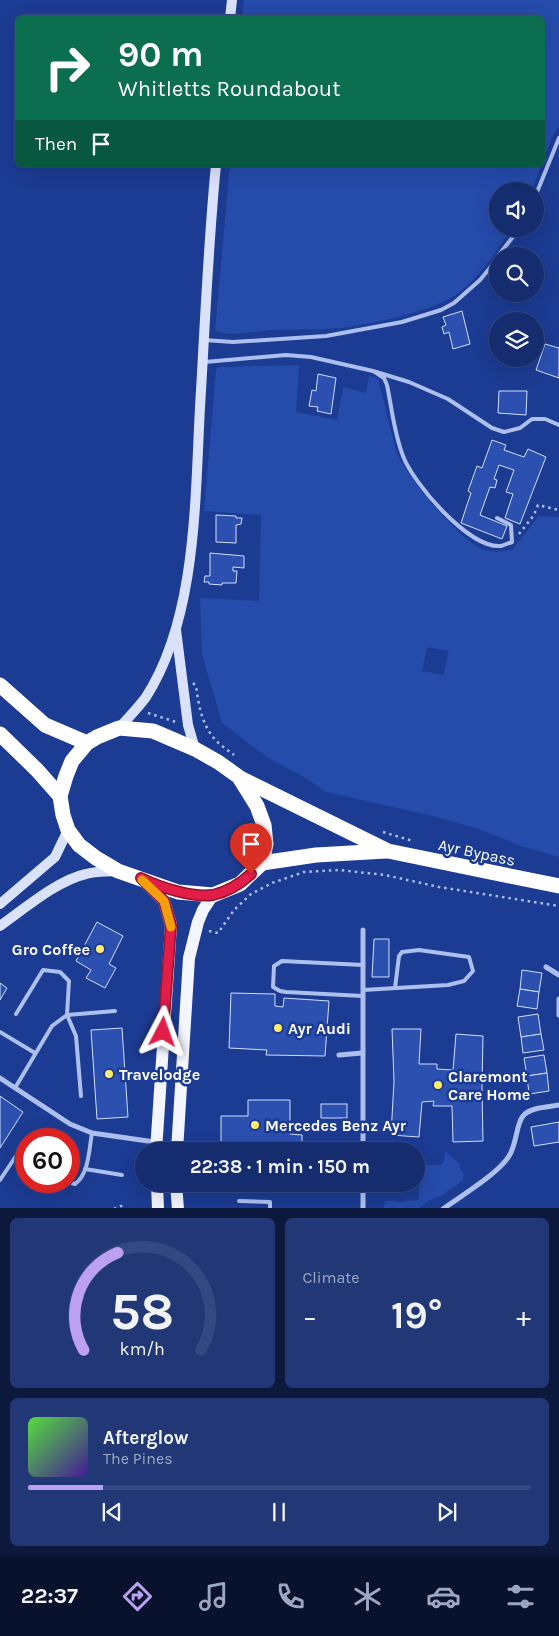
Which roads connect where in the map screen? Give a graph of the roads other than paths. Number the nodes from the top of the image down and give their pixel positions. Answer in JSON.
{"nodes":[{"id":1,"x":232,"y":0,"type":"edge"},
{"id":2,"x":230,"y":15,"type":"edge"},
{"id":3,"x":559,"y":138,"type":"edge"},
{"id":4,"x":216,"y":167,"type":"edge"},
{"id":5,"x":541,"y":182,"type":"edge"},
{"id":6,"x":489,"y":268,"type":"edge"},
{"id":7,"x":204,"y":340,"type":"junction"},
{"id":8,"x":203,"y":362,"type":"junction"},
{"id":9,"x":373,"y":371,"type":"junction"},
{"id":10,"x":559,"y":425,"type":"edge"},
{"id":11,"x":497,"y":518,"type":"dead end"},
{"id":12,"x":176,"y":629,"type":"junction"},
{"id":13,"x":0,"y":685,"type":"edge"},
{"id":14,"x":119,"y":728,"type":"junction"},
{"id":15,"x":0,"y":734,"type":"edge"},
{"id":16,"x":87,"y":743,"type":"junction"},
{"id":17,"x":195,"y":749,"type":"junction"},
{"id":18,"x":239,"y":777,"type":"junction"},
{"id":19,"x":60,"y":796,"type":"junction"},
{"id":20,"x":68,"y":830,"type":"junction"},
{"id":21,"x":388,"y":851,"type":"junction"},
{"id":22,"x":262,"y":863,"type":"junction"},
{"id":23,"x":118,"y":871,"type":"junction"},
{"id":24,"x":141,"y":878,"type":"junction"},
{"id":25,"x":559,"y":886,"type":"edge"},
{"id":26,"x":213,"y":895,"type":"junction"},
{"id":27,"x":0,"y":904,"type":"edge"},
{"id":28,"x":0,"y":926,"type":"edge"},
{"id":29,"x":363,"y":930,"type":"dead end"},
{"id":30,"x":362,"y":965,"type":"junction"},
{"id":31,"x":546,"y":967,"type":"dead end"},
{"id":32,"x":559,"y":975,"type":"edge"},
{"id":33,"x":395,"y":988,"type":"junction"},
{"id":34,"x":362,"y":993,"type":"junction"},
{"id":35,"x":559,"y":999,"type":"edge"},
{"id":36,"x":115,"y":1012,"type":"dead end"},
{"id":37,"x":16,"y":1014,"type":"dead end"},
{"id":38,"x":67,"y":1015,"type":"junction"},
{"id":39,"x":559,"y":1015,"type":"edge"},
{"id":40,"x":0,"y":1032,"type":"edge"},
{"id":41,"x":35,"y":1053,"type":"junction"},
{"id":42,"x":362,"y":1053,"type":"junction"},
{"id":43,"x":339,"y":1055,"type":"dead end"},
{"id":44,"x":0,"y":1078,"type":"edge"},
{"id":45,"x":15,"y":1088,"type":"junction"},
{"id":46,"x":81,"y":1096,"type":"dead end"},
{"id":47,"x":559,"y":1105,"type":"edge"},
{"id":48,"x":92,"y":1133,"type":"junction"},
{"id":49,"x":155,"y":1142,"type":"edge"},
{"id":50,"x":178,"y":1142,"type":"edge"},
{"id":51,"x":363,"y":1142,"type":"edge"},
{"id":52,"x":135,"y":1143,"type":"edge"},
{"id":53,"x":15,"y":1158,"type":"edge"},
{"id":54,"x":85,"y":1169,"type":"junction"},
{"id":55,"x":122,"y":1175,"type":"dead end"},
{"id":56,"x":0,"y":1180,"type":"edge"},
{"id":57,"x":80,"y":1180,"type":"edge"},
{"id":58,"x":157,"y":1192,"type":"edge"},
{"id":59,"x":177,"y":1192,"type":"edge"},
{"id":60,"x":363,"y":1192,"type":"edge"},
{"id":61,"x":239,"y":1201,"type":"dead end"},
{"id":62,"x":158,"y":1208,"type":"edge"},
{"id":63,"x":178,"y":1208,"type":"edge"},
{"id":64,"x":270,"y":1208,"type":"edge"},
{"id":65,"x":363,"y":1208,"type":"edge"},
{"id":66,"x":443,"y":1208,"type":"edge"}],
"edges":[{"from":1,"to":2,"type":"main road"},
{"from":3,"to":5,"type":"lane"},
{"from":4,"to":7,"type":"main road"},
{"from":6,"to":7,"type":"lane"},
{"from":7,"to":8,"type":"main road"},
{"from":8,"to":9,"type":"lane"},
{"from":8,"to":12,"type":"main road"},
{"from":9,"to":10,"type":"lane"},
{"from":9,"to":11,"type":"lane"},
{"from":12,"to":14,"type":"main road"},
{"from":12,"to":17,"type":"main road"},
{"from":13,"to":16,"type":"highway"},
{"from":14,"to":16,"type":"highway"},
{"from":14,"to":17,"type":"highway"},
{"from":15,"to":19,"type":"highway"},
{"from":16,"to":19,"type":"highway"},
{"from":17,"to":18,"type":"highway"},
{"from":18,"to":21,"type":"highway","name":"Ayr Bypass"},
{"from":18,"to":22,"type":"highway"},
{"from":19,"to":20,"type":"highway"},
{"from":20,"to":23,"type":"highway"},
{"from":20,"to":27,"type":"main road"},
{"from":21,"to":22,"type":"highway","name":"Ayr Bypass"},
{"from":21,"to":25,"type":"highway","name":"Ayr Bypass"},
{"from":22,"to":26,"type":"highway"},
{"from":23,"to":24,"type":"highway"},
{"from":23,"to":28,"type":"main road"},
{"from":24,"to":26,"type":"highway"},
{"from":24,"to":49,"type":"main road"},
{"from":26,"to":50,"type":"main road"},
{"from":29,"to":30,"type":"street"},
{"from":30,"to":34,"type":"street"},
{"from":30,"to":34,"type":"lane"},
{"from":31,"to":32,"type":"street"},
{"from":33,"to":33,"type":"lane"},
{"from":33,"to":34,"type":"lane"},
{"from":34,"to":42,"type":"street"},
{"from":35,"to":39,"type":"street"},
{"from":36,"to":38,"type":"lane"},
{"from":37,"to":38,"type":"lane"},
{"from":38,"to":41,"type":"lane"},
{"from":38,"to":46,"type":"lane"},
{"from":40,"to":41,"type":"lane"},
{"from":41,"to":45,"type":"lane"},
{"from":42,"to":43,"type":"street"},
{"from":42,"to":51,"type":"street"},
{"from":44,"to":45,"type":"street"},
{"from":45,"to":48,"type":"street"},
{"from":47,"to":66,"type":"street"},
{"from":48,"to":52,"type":"street"},
{"from":48,"to":54,"type":"lane"},
{"from":53,"to":56,"type":"lane"},
{"from":54,"to":55,"type":"lane"},
{"from":54,"to":57,"type":"lane"},
{"from":58,"to":62,"type":"main road"},
{"from":59,"to":63,"type":"main road"},
{"from":60,"to":65,"type":"street"},
{"from":61,"to":64,"type":"lane"}]}
